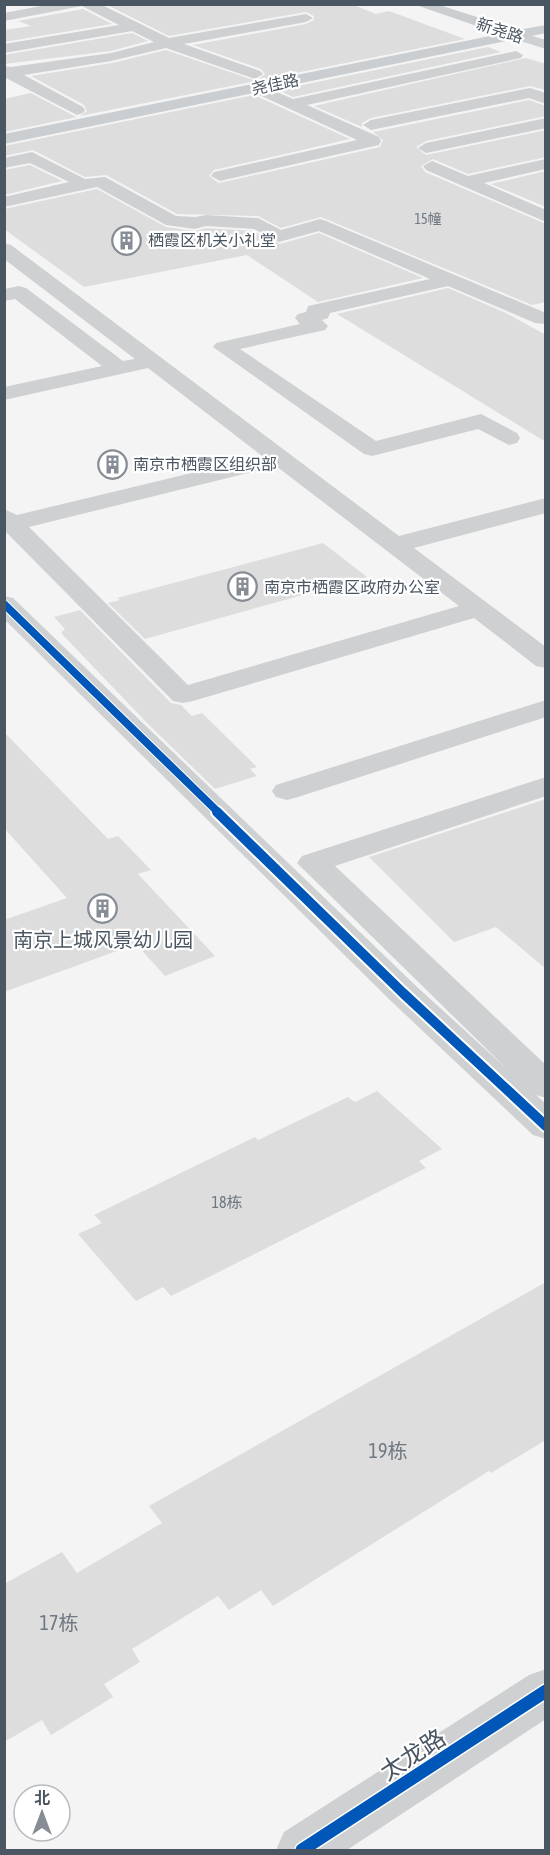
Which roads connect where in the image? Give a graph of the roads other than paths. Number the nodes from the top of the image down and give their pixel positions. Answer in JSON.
{"nodes":[{"id":1,"x":77,"y":4,"type":"edge"},
{"id":2,"x":87,"y":4,"type":"edge"},
{"id":3,"x":420,"y":4,"type":"edge"},
{"id":4,"x":546,"y":15,"type":"edge"},
{"id":5,"x":4,"y":17,"type":"edge"},
{"id":6,"x":306,"y":18,"type":"dead end"},
{"id":7,"x":529,"y":19,"type":"junction"},
{"id":8,"x":133,"y":27,"type":"junction"},
{"id":9,"x":490,"y":27,"type":"junction"},
{"id":10,"x":546,"y":27,"type":"edge"},
{"id":11,"x":516,"y":35,"type":"junction"},
{"id":12,"x":167,"y":43,"type":"junction"},
{"id":13,"x":546,"y":45,"type":"edge"},
{"id":14,"x":4,"y":49,"type":"edge"},
{"id":15,"x":516,"y":56,"type":"dead end"},
{"id":16,"x":6,"y":72,"type":"edge"},
{"id":17,"x":256,"y":81,"type":"junction"},
{"id":18,"x":546,"y":99,"type":"edge"},
{"id":19,"x":291,"y":104,"type":"junction"},
{"id":20,"x":76,"y":110,"type":"junction"},
{"id":21,"x":546,"y":123,"type":"edge"},
{"id":22,"x":4,"y":124,"type":"edge"},
{"id":23,"x":371,"y":125,"type":"dead end"},
{"id":24,"x":4,"y":139,"type":"edge"},
{"id":25,"x":4,"y":163,"type":"edge"},
{"id":26,"x":546,"y":164,"type":"edge"},
{"id":27,"x":220,"y":176,"type":"dead end"},
{"id":28,"x":76,"y":179,"type":"dead end"},
{"id":29,"x":467,"y":181,"type":"junction"},
{"id":30,"x":4,"y":202,"type":"edge"},
{"id":31,"x":546,"y":217,"type":"edge"},
{"id":32,"x":4,"y":249,"type":"edge"},
{"id":33,"x":450,"y":280,"type":"junction"},
{"id":34,"x":4,"y":294,"type":"edge"},
{"id":35,"x":542,"y":319,"type":"dead end"},
{"id":36,"x":153,"y":362,"type":"junction"},
{"id":37,"x":120,"y":369,"type":"junction"},
{"id":38,"x":4,"y":394,"type":"edge"},
{"id":39,"x":509,"y":438,"type":"dead end"},
{"id":40,"x":281,"y":458,"type":"junction"},
{"id":41,"x":546,"y":505,"type":"edge"},
{"id":42,"x":8,"y":520,"type":"edge"},
{"id":43,"x":395,"y":545,"type":"junction"},
{"id":44,"x":4,"y":604,"type":"edge"},
{"id":45,"x":478,"y":609,"type":"junction"},
{"id":46,"x":533,"y":638,"type":"edge"},
{"id":47,"x":546,"y":660,"type":"edge"},
{"id":48,"x":546,"y":708,"type":"edge"},
{"id":49,"x":546,"y":786,"type":"edge"},
{"id":50,"x":287,"y":791,"type":"dead end"},
{"id":51,"x":546,"y":1086,"type":"edge"},
{"id":52,"x":546,"y":1126,"type":"edge"},
{"id":53,"x":546,"y":1691,"type":"edge"},
{"id":54,"x":302,"y":1851,"type":"edge"}],
"edges":[{"from":1,"to":5,"type":"street"},
{"from":2,"to":8,"type":"street"},
{"from":3,"to":9,"type":"main road","name":"新尧路"},
{"from":4,"to":7,"type":"main road","name":"尧佳路"},
{"from":6,"to":12,"type":"street"},
{"from":7,"to":9,"type":"main road","name":"尧佳路"},
{"from":7,"to":10,"type":"main road","name":"新尧路"},
{"from":8,"to":12,"type":"street"},
{"from":8,"to":14,"type":"street"},
{"from":9,"to":11,"type":"main road","name":"新尧路"},
{"from":9,"to":17,"type":"main road","name":"尧佳路"},
{"from":10,"to":11,"type":"main road","name":"尧佳路"},
{"from":11,"to":13,"type":"street","name":"新尧路"},
{"from":11,"to":17,"type":"main road","name":"尧佳路"},
{"from":12,"to":16,"type":"street"},
{"from":12,"to":17,"type":"street"},
{"from":15,"to":19,"type":"street"},
{"from":16,"to":20,"type":"street"},
{"from":17,"to":19,"type":"street"},
{"from":17,"to":20,"type":"main road","name":"尧佳路"},
{"from":17,"to":24,"type":"main road","name":"尧佳路"},
{"from":18,"to":23,"type":"street"},
{"from":19,"to":27,"type":"street"},
{"from":20,"to":22,"type":"main road","name":"尧佳路"},
{"from":21,"to":29,"type":"street"},
{"from":25,"to":28,"type":"street"},
{"from":26,"to":29,"type":"street"},
{"from":29,"to":31,"type":"street"},
{"from":30,"to":33,"type":"street"},
{"from":32,"to":36,"type":"street"},
{"from":33,"to":35,"type":"street"},
{"from":33,"to":39,"type":"street"},
{"from":34,"to":37,"type":"street"},
{"from":36,"to":37,"type":"street"},
{"from":36,"to":40,"type":"street"},
{"from":37,"to":38,"type":"street"},
{"from":40,"to":42,"type":"street"},
{"from":40,"to":43,"type":"street"},
{"from":41,"to":43,"type":"street"},
{"from":42,"to":45,"type":"street"},
{"from":43,"to":45,"type":"street"},
{"from":44,"to":52,"type":"street"},
{"from":45,"to":46,"type":"street"},
{"from":46,"to":47,"type":"street"},
{"from":48,"to":50,"type":"street"},
{"from":49,"to":51,"type":"street"},
{"from":53,"to":54,"type":"street","name":"太龙路"}]}
